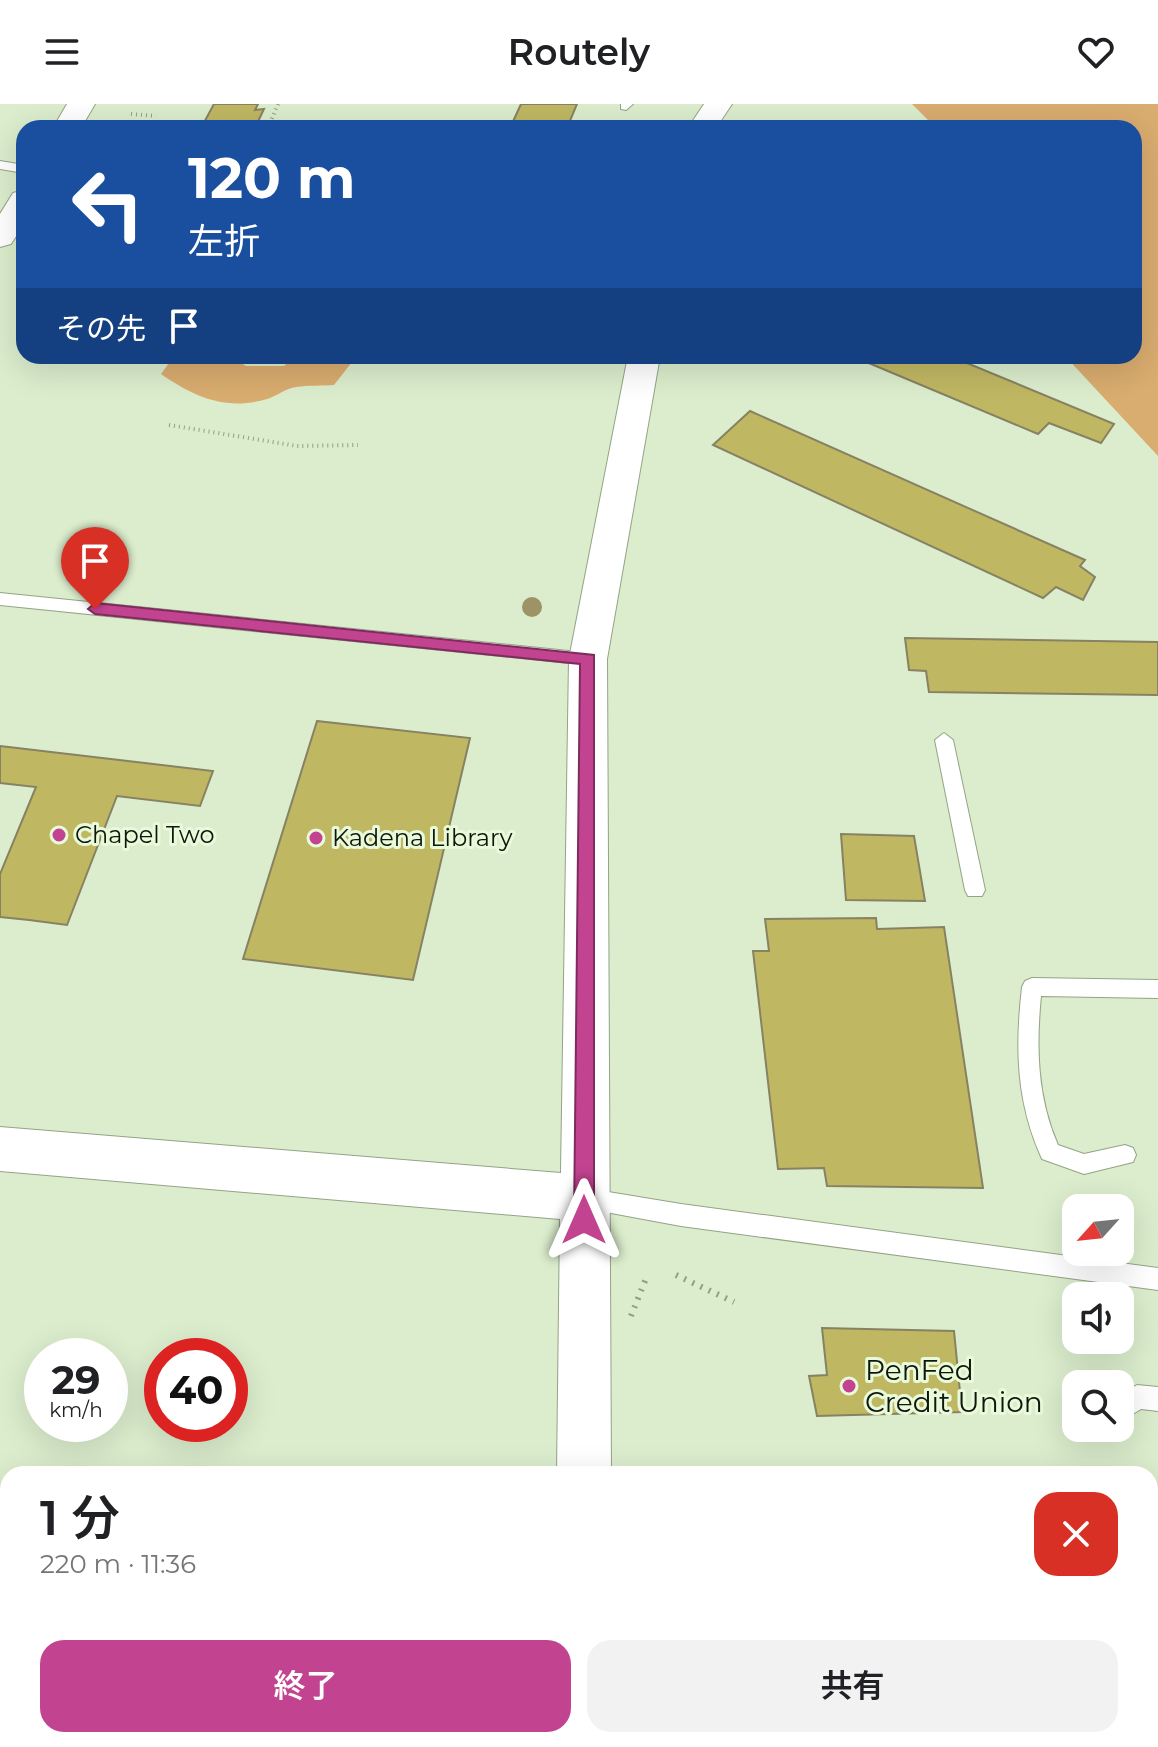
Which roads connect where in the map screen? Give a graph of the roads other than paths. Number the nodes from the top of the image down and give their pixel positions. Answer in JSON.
{"nodes":[{"id":1,"x":16,"y":212,"type":"edge"},
{"id":2,"x":0,"y":238,"type":"edge"},
{"id":3,"x":643,"y":364,"type":"edge"},
{"id":4,"x":0,"y":599,"type":"edge"},
{"id":5,"x":588,"y":659,"type":"junction"},
{"id":6,"x":944,"y":740,"type":"dead end"},
{"id":7,"x":975,"y":890,"type":"dead end"},
{"id":8,"x":1158,"y":989,"type":"edge"},
{"id":9,"x":0,"y":1149,"type":"edge"},
{"id":10,"x":1125,"y":1155,"type":"dead end"},
{"id":11,"x":584,"y":1198,"type":"junction"},
{"id":12,"x":1158,"y":1279,"type":"edge"},
{"id":13,"x":1134,"y":1399,"type":"edge"},
{"id":14,"x":1158,"y":1399,"type":"edge"},
{"id":15,"x":584,"y":1466,"type":"edge"}],
"edges":[{"from":1,"to":2,"type":"street"},
{"from":3,"to":5,"type":"street"},
{"from":4,"to":5,"type":"lane"},
{"from":5,"to":11,"type":"street"},
{"from":6,"to":7,"type":"lane"},
{"from":8,"to":10,"type":"lane"},
{"from":9,"to":11,"type":"street"},
{"from":11,"to":12,"type":"lane"},
{"from":11,"to":15,"type":"street"},
{"from":13,"to":14,"type":"lane"}]}
